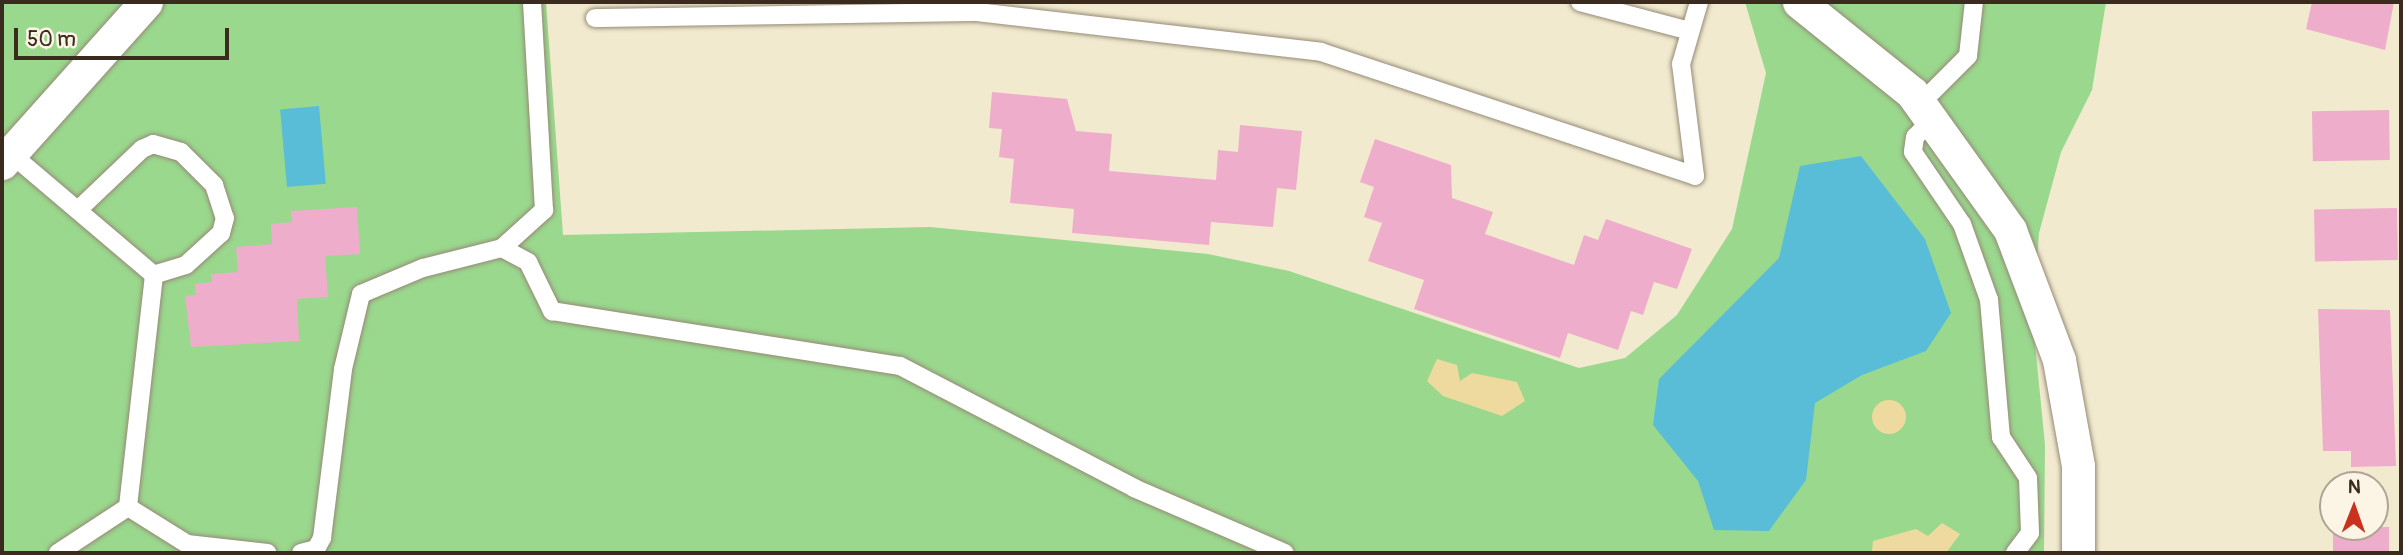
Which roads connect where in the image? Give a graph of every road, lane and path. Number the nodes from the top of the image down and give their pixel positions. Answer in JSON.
{"nodes":[{"id":1,"x":146,"y":2,"type":"edge"},
{"id":2,"x":532,"y":2,"type":"edge"},
{"id":3,"x":1580,"y":2,"type":"edge"},
{"id":4,"x":1699,"y":2,"type":"edge"},
{"id":5,"x":1799,"y":2,"type":"edge"},
{"id":6,"x":1974,"y":2,"type":"edge"},
{"id":7,"x":971,"y":7,"type":"edge"},
{"id":8,"x":595,"y":18,"type":"dead end"},
{"id":9,"x":1690,"y":31,"type":"junction"},
{"id":10,"x":1926,"y":112,"type":"junction"},
{"id":11,"x":6,"y":158,"type":"edge"},
{"id":12,"x":78,"y":210,"type":"junction"},
{"id":13,"x":502,"y":248,"type":"junction"},
{"id":14,"x":154,"y":275,"type":"junction"},
{"id":15,"x":128,"y":506,"type":"junction"},
{"id":16,"x":68,"y":550,"type":"edge"},
{"id":17,"x":311,"y":552,"type":"edge"},
{"id":18,"x":267,"y":553,"type":"edge"},
{"id":19,"x":1285,"y":553,"type":"edge"},
{"id":20,"x":2015,"y":553,"type":"edge"},
{"id":21,"x":2078,"y":553,"type":"edge"}],
"edges":[{"from":1,"to":11,"type":"street"},
{"from":2,"to":13,"type":"lane"},
{"from":3,"to":9,"type":"lane"},
{"from":4,"to":9,"type":"lane"},
{"from":5,"to":10,"type":"street"},
{"from":6,"to":10,"type":"lane"},
{"from":7,"to":8,"type":"lane"},
{"from":7,"to":9,"type":"lane"},
{"from":10,"to":20,"type":"lane"},
{"from":10,"to":21,"type":"street"},
{"from":11,"to":12,"type":"lane"},
{"from":12,"to":14,"type":"lane"},
{"from":12,"to":14,"type":"lane"},
{"from":13,"to":17,"type":"lane"},
{"from":13,"to":19,"type":"lane"},
{"from":14,"to":15,"type":"lane"},
{"from":15,"to":16,"type":"lane"},
{"from":15,"to":18,"type":"lane"}]}
